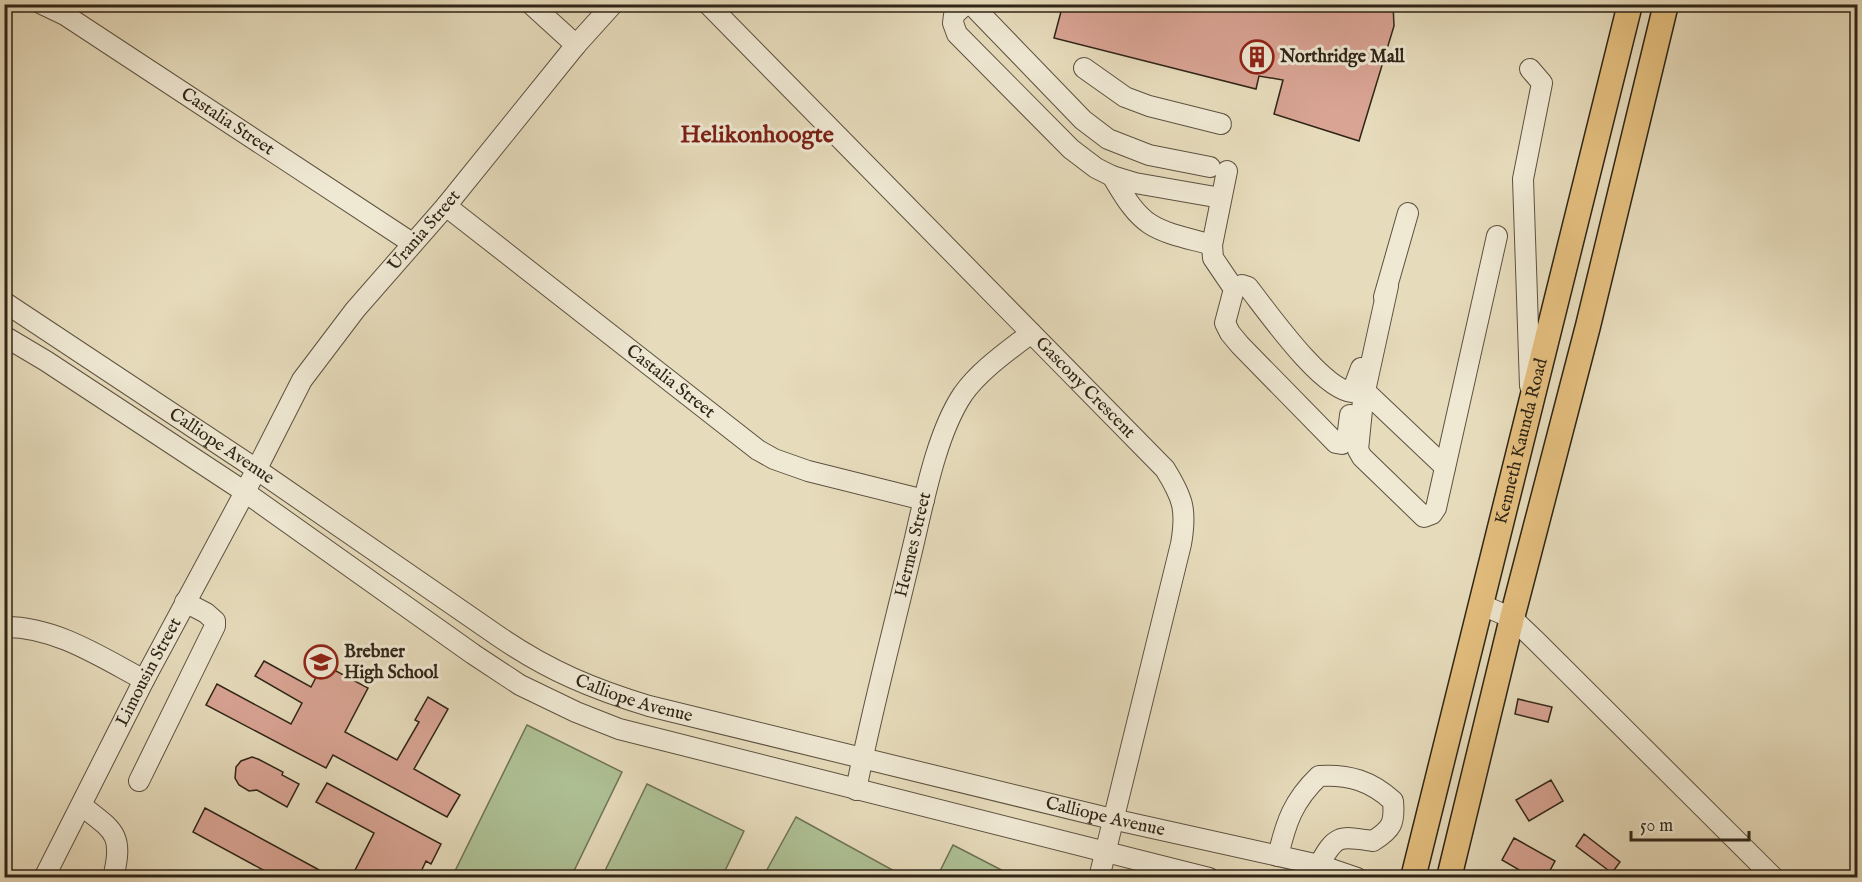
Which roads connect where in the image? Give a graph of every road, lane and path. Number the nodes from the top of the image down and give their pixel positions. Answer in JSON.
{"nodes":[{"id":1,"x":42,"y":4,"type":"edge"},
{"id":2,"x":531,"y":4,"type":"edge"},
{"id":3,"x":613,"y":4,"type":"edge"},
{"id":4,"x":708,"y":4,"type":"edge"},
{"id":5,"x":966,"y":4,"type":"edge"},
{"id":6,"x":971,"y":4,"type":"edge"},
{"id":7,"x":1630,"y":4,"type":"edge"},
{"id":8,"x":1666,"y":4,"type":"edge"},
{"id":9,"x":576,"y":45,"type":"junction"},
{"id":10,"x":1084,"y":68,"type":"dead end"},
{"id":11,"x":1530,"y":69,"type":"dead end"},
{"id":12,"x":1221,"y":124,"type":"dead end"},
{"id":13,"x":1112,"y":176,"type":"junction"},
{"id":14,"x":1221,"y":198,"type":"junction"},
{"id":15,"x":446,"y":206,"type":"junction"},
{"id":16,"x":1408,"y":213,"type":"dead end"},
{"id":17,"x":1497,"y":237,"type":"dead end"},
{"id":18,"x":412,"y":243,"type":"junction"},
{"id":19,"x":1212,"y":245,"type":"junction"},
{"id":20,"x":1234,"y":289,"type":"junction"},
{"id":21,"x":4,"y":302,"type":"edge"},
{"id":22,"x":1031,"y":333,"type":"junction"},
{"id":23,"x":4,"y":336,"type":"edge"},
{"id":24,"x":60,"y":338,"type":"junction"},
{"id":25,"x":46,"y":361,"type":"junction"},
{"id":26,"x":1359,"y":394,"type":"junction"},
{"id":27,"x":1531,"y":407,"type":"junction"},
{"id":28,"x":1445,"y":467,"type":"junction"},
{"id":29,"x":256,"y":469,"type":"junction"},
{"id":30,"x":245,"y":492,"type":"junction"},
{"id":31,"x":924,"y":500,"type":"junction"},
{"id":32,"x":185,"y":602,"type":"junction"},
{"id":33,"x":1482,"y":605,"type":"junction"},
{"id":34,"x":1512,"y":618,"type":"junction"},
{"id":35,"x":4,"y":627,"type":"edge"},
{"id":36,"x":144,"y":680,"type":"junction"},
{"id":37,"x":862,"y":760,"type":"junction"},
{"id":38,"x":139,"y":782,"type":"dead end"},
{"id":39,"x":856,"y":790,"type":"junction"},
{"id":40,"x":82,"y":806,"type":"junction"},
{"id":41,"x":1112,"y":819,"type":"junction"},
{"id":42,"x":1105,"y":851,"type":"junction"},
{"id":43,"x":1278,"y":856,"type":"junction"},
{"id":44,"x":1319,"y":866,"type":"junction"},
{"id":45,"x":44,"y":878,"type":"edge"},
{"id":46,"x":113,"y":878,"type":"edge"},
{"id":47,"x":1099,"y":878,"type":"edge"},
{"id":48,"x":1209,"y":878,"type":"edge"},
{"id":49,"x":1358,"y":878,"type":"edge"},
{"id":50,"x":1413,"y":878,"type":"edge"},
{"id":51,"x":1449,"y":878,"type":"edge"},
{"id":52,"x":1774,"y":878,"type":"edge"}],
"edges":[{"from":1,"to":18,"type":"street","name":"Castalia Street"},
{"from":2,"to":9,"type":"street"},
{"from":3,"to":9,"type":"street","name":"Urania Street"},
{"from":4,"to":22,"type":"street","name":"Gascony Crescent"},
{"from":5,"to":13,"type":"street"},
{"from":6,"to":14,"type":"street"},
{"from":7,"to":27,"type":"main road","name":"Kenneth Kaunda Road"},
{"from":8,"to":34,"type":"main road","name":"Kenneth Kaunda Road"},
{"from":9,"to":15,"type":"street","name":"Urania Street"},
{"from":10,"to":12,"type":"street"},
{"from":11,"to":27,"type":"street"},
{"from":13,"to":14,"type":"street"},
{"from":13,"to":19,"type":"street"},
{"from":14,"to":19,"type":"street"},
{"from":15,"to":18,"type":"street","name":"Urania Street"},
{"from":15,"to":31,"type":"street","name":"Castalia Street"},
{"from":16,"to":26,"type":"street"},
{"from":17,"to":28,"type":"street"},
{"from":18,"to":29,"type":"street","name":"Urania Street"},
{"from":19,"to":20,"type":"street"},
{"from":20,"to":26,"type":"street"},
{"from":20,"to":26,"type":"street"},
{"from":21,"to":24,"type":"street","name":"Calliope Avenue"},
{"from":22,"to":31,"type":"street","name":"Hermes Street"},
{"from":22,"to":41,"type":"street","name":"Gascony Crescent"},
{"from":23,"to":25,"type":"street","name":"Calliope Avenue"},
{"from":24,"to":25,"type":"street"},
{"from":24,"to":29,"type":"street","name":"Calliope Avenue"},
{"from":25,"to":30,"type":"street","name":"Calliope Avenue"},
{"from":26,"to":28,"type":"street"},
{"from":26,"to":28,"type":"street"},
{"from":27,"to":33,"type":"main road","name":"Kenneth Kaunda Road"},
{"from":29,"to":30,"type":"street","name":"Limousin Street"},
{"from":29,"to":37,"type":"street","name":"Calliope Avenue"},
{"from":30,"to":32,"type":"street","name":"Limousin Street"},
{"from":30,"to":39,"type":"street","name":"Calliope Avenue"},
{"from":31,"to":37,"type":"street","name":"Hermes Street"},
{"from":32,"to":36,"type":"street","name":"Limousin Street"},
{"from":32,"to":38,"type":"street"},
{"from":33,"to":34,"type":"street"},
{"from":33,"to":50,"type":"main road","name":"Kenneth Kaunda Road"},
{"from":34,"to":51,"type":"main road","name":"Kenneth Kaunda Road"},
{"from":34,"to":52,"type":"street"},
{"from":35,"to":36,"type":"street"},
{"from":36,"to":40,"type":"street","name":"Limousin Street"},
{"from":37,"to":39,"type":"street","name":"Hermes Street"},
{"from":37,"to":41,"type":"street","name":"Calliope Avenue"},
{"from":39,"to":42,"type":"street","name":"Calliope Avenue"},
{"from":40,"to":45,"type":"street","name":"Limousin Street"},
{"from":40,"to":46,"type":"street"},
{"from":41,"to":42,"type":"street","name":"Gascony Crescent"},
{"from":41,"to":43,"type":"street","name":"Calliope Avenue"},
{"from":42,"to":47,"type":"street","name":"Gascony Crescent"},
{"from":42,"to":48,"type":"street","name":"Calliope Avenue"},
{"from":43,"to":44,"type":"street","name":"Calliope Avenue"},
{"from":43,"to":44,"type":"street"},
{"from":44,"to":49,"type":"street","name":"Calliope Avenue"}]}
